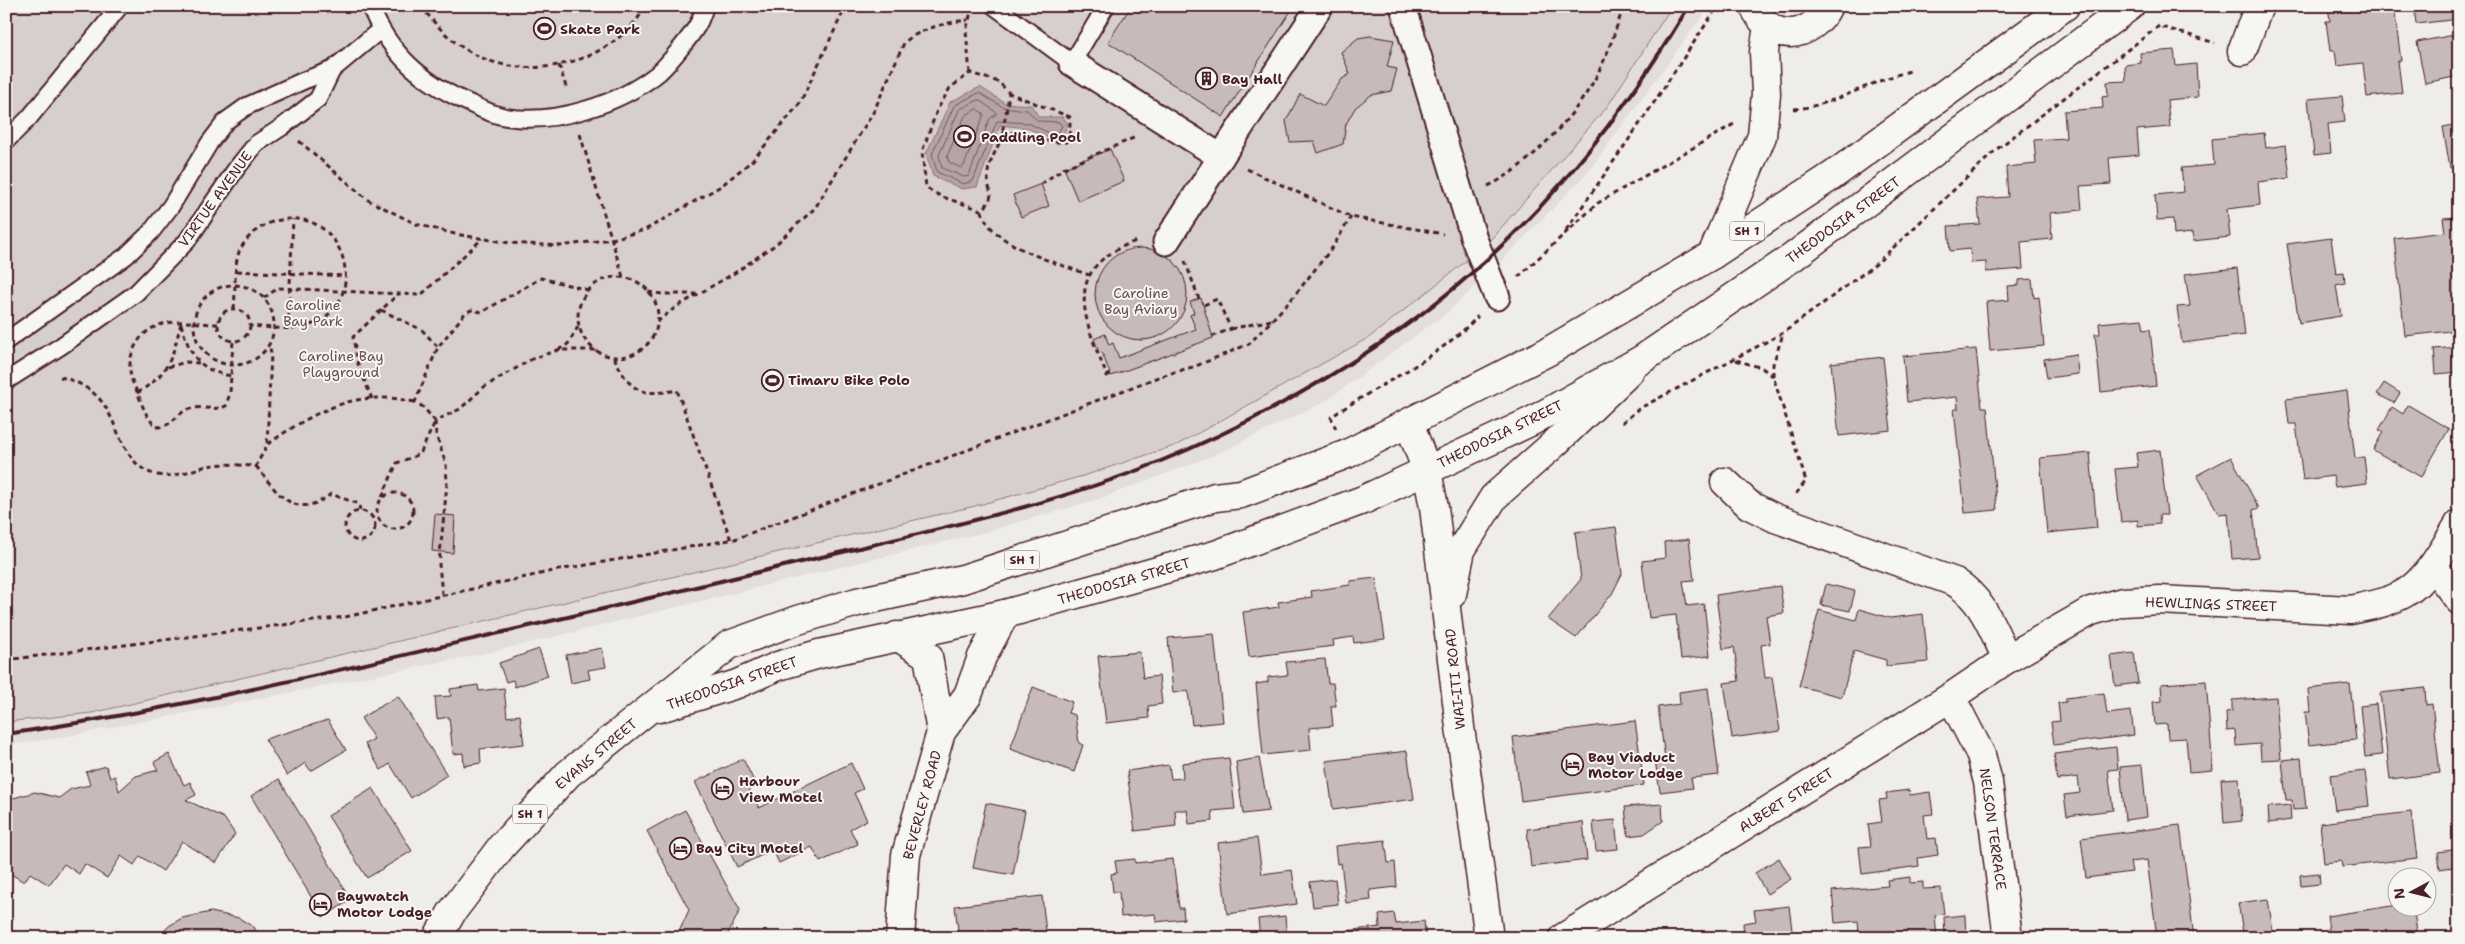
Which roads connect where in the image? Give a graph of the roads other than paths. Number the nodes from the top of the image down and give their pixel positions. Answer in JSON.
{"nodes":[{"id":1,"x":120,"y":6,"type":"edge"},
{"id":2,"x":370,"y":6,"type":"edge"},
{"id":3,"x":705,"y":6,"type":"edge"},
{"id":4,"x":994,"y":6,"type":"edge"},
{"id":5,"x":1106,"y":6,"type":"edge"},
{"id":6,"x":1320,"y":6,"type":"edge"},
{"id":7,"x":1402,"y":6,"type":"edge"},
{"id":8,"x":1828,"y":6,"type":"edge"},
{"id":9,"x":2065,"y":6,"type":"edge"},
{"id":10,"x":2130,"y":6,"type":"edge"},
{"id":11,"x":2259,"y":6,"type":"edge"},
{"id":12,"x":1761,"y":16,"type":"edge"},
{"id":13,"x":380,"y":30,"type":"junction"},
{"id":14,"x":2242,"y":51,"type":"road end"},
{"id":15,"x":1072,"y":63,"type":"junction"},
{"id":16,"x":332,"y":70,"type":"junction"},
{"id":17,"x":6,"y":141,"type":"edge"},
{"id":18,"x":1222,"y":157,"type":"junction"},
{"id":19,"x":1166,"y":242,"type":"road end"},
{"id":20,"x":1712,"y":255,"type":"junction"},
{"id":21,"x":1497,"y":297,"type":"road end"},
{"id":22,"x":6,"y":341,"type":"edge"},
{"id":23,"x":1641,"y":360,"type":"junction"},
{"id":24,"x":6,"y":381,"type":"edge"},
{"id":25,"x":1409,"y":423,"type":"junction"},
{"id":26,"x":1427,"y":471,"type":"junction"},
{"id":27,"x":1726,"y":482,"type":"dead end"},
{"id":28,"x":2459,"y":524,"type":"edge"},
{"id":29,"x":2433,"y":566,"type":"junction"},
{"id":30,"x":2459,"y":600,"type":"edge"},
{"id":31,"x":1005,"y":614,"type":"junction"},
{"id":32,"x":1448,"y":616,"type":"junction"},
{"id":33,"x":897,"y":636,"type":"junction"},
{"id":34,"x":2007,"y":659,"type":"junction"},
{"id":35,"x":1952,"y":696,"type":"junction"},
{"id":36,"x":646,"y":712,"type":"junction"},
{"id":37,"x":941,"y":732,"type":"junction"},
{"id":38,"x":437,"y":938,"type":"edge"},
{"id":39,"x":900,"y":938,"type":"edge"},
{"id":40,"x":1489,"y":938,"type":"edge"},
{"id":41,"x":1563,"y":938,"type":"edge"},
{"id":42,"x":2008,"y":938,"type":"edge"}],
"edges":[{"from":1,"to":17,"type":"lane"},
{"from":2,"to":13,"type":"lane"},
{"from":3,"to":13,"type":"lane"},
{"from":4,"to":15,"type":"lane"},
{"from":5,"to":15,"type":"lane"},
{"from":6,"to":18,"type":"street"},
{"from":7,"to":21,"type":"street"},
{"from":8,"to":12,"type":"main road"},
{"from":9,"to":20,"type":"main road","name":"THEODOSIA STREET","number":"SH 1"},
{"from":10,"to":23,"type":"main road","name":"THEODOSIA STREET","number":"SH 1"},
{"from":11,"to":14,"type":"main road"},
{"from":12,"to":20,"type":"main road"},
{"from":13,"to":16,"type":"lane"},
{"from":15,"to":18,"type":"street"},
{"from":16,"to":22,"type":"lane"},
{"from":16,"to":24,"type":"lane","name":"VIRTUE AVENUE"},
{"from":18,"to":19,"type":"street"},
{"from":20,"to":25,"type":"main road","name":"THEODOSIA STREET","number":"SH 1"},
{"from":23,"to":26,"type":"main road","name":"THEODOSIA STREET","number":"SH 1"},
{"from":23,"to":32,"type":"main road"},
{"from":25,"to":26,"type":"main road","name":"WAI-ITI ROAD"},
{"from":25,"to":36,"type":"main road","name":"THEODOSIA STREET","number":"SH 1"},
{"from":26,"to":31,"type":"main road","name":"THEODOSIA STREET","number":"SH 1"},
{"from":26,"to":32,"type":"main road","name":"WAI-ITI ROAD"},
{"from":27,"to":34,"type":"main road"},
{"from":28,"to":29,"type":"main road","name":"HEWLINGS STREET"},
{"from":29,"to":30,"type":"main road"},
{"from":29,"to":34,"type":"main road","name":"HEWLINGS STREET"},
{"from":31,"to":33,"type":"main road","name":"THEODOSIA STREET","number":"SH 1"},
{"from":31,"to":37,"type":"main road","name":"BEVERLEY ROAD"},
{"from":32,"to":40,"type":"main road","name":"WAI-ITI ROAD"},
{"from":33,"to":36,"type":"main road","name":"THEODOSIA STREET","number":"SH 1"},
{"from":33,"to":37,"type":"main road","name":"BEVERLEY ROAD"},
{"from":34,"to":35,"type":"main road","name":"ALBERT STREET"},
{"from":35,"to":41,"type":"main road","name":"ALBERT STREET"},
{"from":35,"to":42,"type":"main road","name":"NELSON TERRACE"},
{"from":36,"to":38,"type":"main road","name":"EVANS STREET","number":"SH 1"},
{"from":37,"to":39,"type":"main road","name":"BEVERLEY ROAD"}]}
